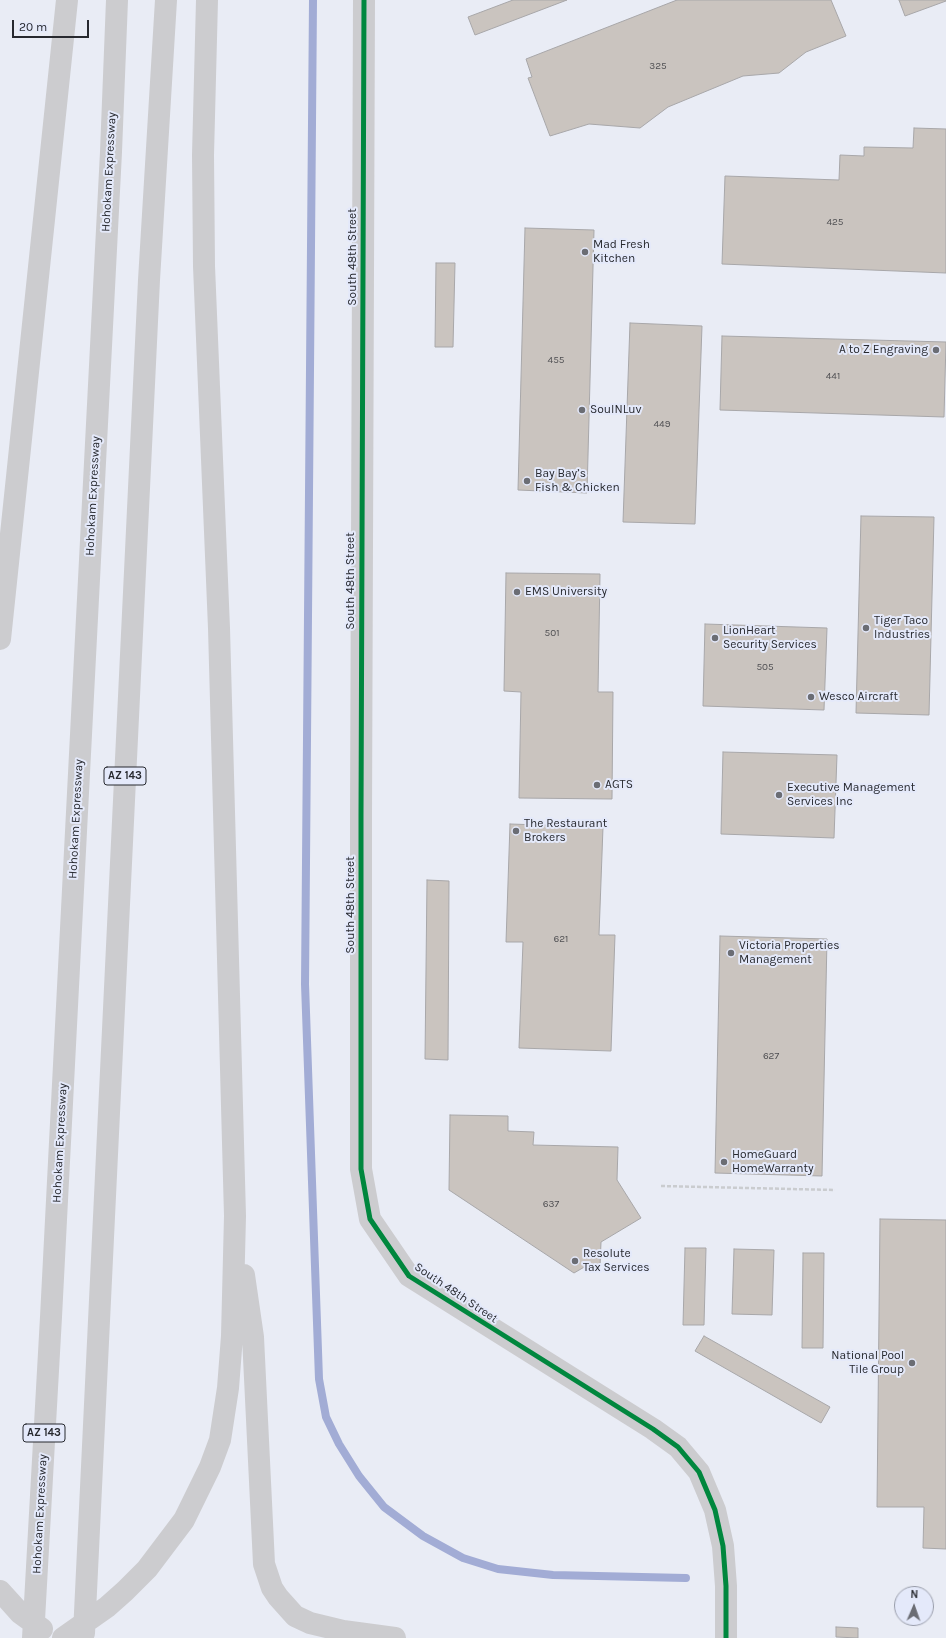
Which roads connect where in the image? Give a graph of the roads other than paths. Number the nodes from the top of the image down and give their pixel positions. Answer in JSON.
{"nodes":[{"id":1,"x":67,"y":0,"type":"edge"},
{"id":2,"x":117,"y":0,"type":"edge"},
{"id":3,"x":166,"y":0,"type":"edge"},
{"id":4,"x":207,"y":0,"type":"edge"},
{"id":5,"x":364,"y":0,"type":"edge"},
{"id":6,"x":0,"y":639,"type":"edge"},
{"id":7,"x":235,"y":1216,"type":"junction"},
{"id":8,"x":0,"y":1591,"type":"edge"},
{"id":9,"x":33,"y":1638,"type":"edge"},
{"id":10,"x":56,"y":1638,"type":"edge"},
{"id":11,"x":63,"y":1638,"type":"edge"},
{"id":12,"x":84,"y":1638,"type":"edge"},
{"id":13,"x":396,"y":1638,"type":"edge"},
{"id":14,"x":726,"y":1638,"type":"edge"}],
"edges":[{"from":1,"to":6,"type":"main road"},
{"from":2,"to":9,"type":"main road","name":"Hohokam Expressway","number":"AZ 143"},
{"from":3,"to":12,"type":"main road","number":"AZ 143"},
{"from":4,"to":7,"type":"main road"},
{"from":5,"to":14,"type":"main road","name":"South 48th Street"},
{"from":7,"to":11,"type":"main road"},
{"from":7,"to":13,"type":"main road"},
{"from":8,"to":10,"type":"main road"}]}
